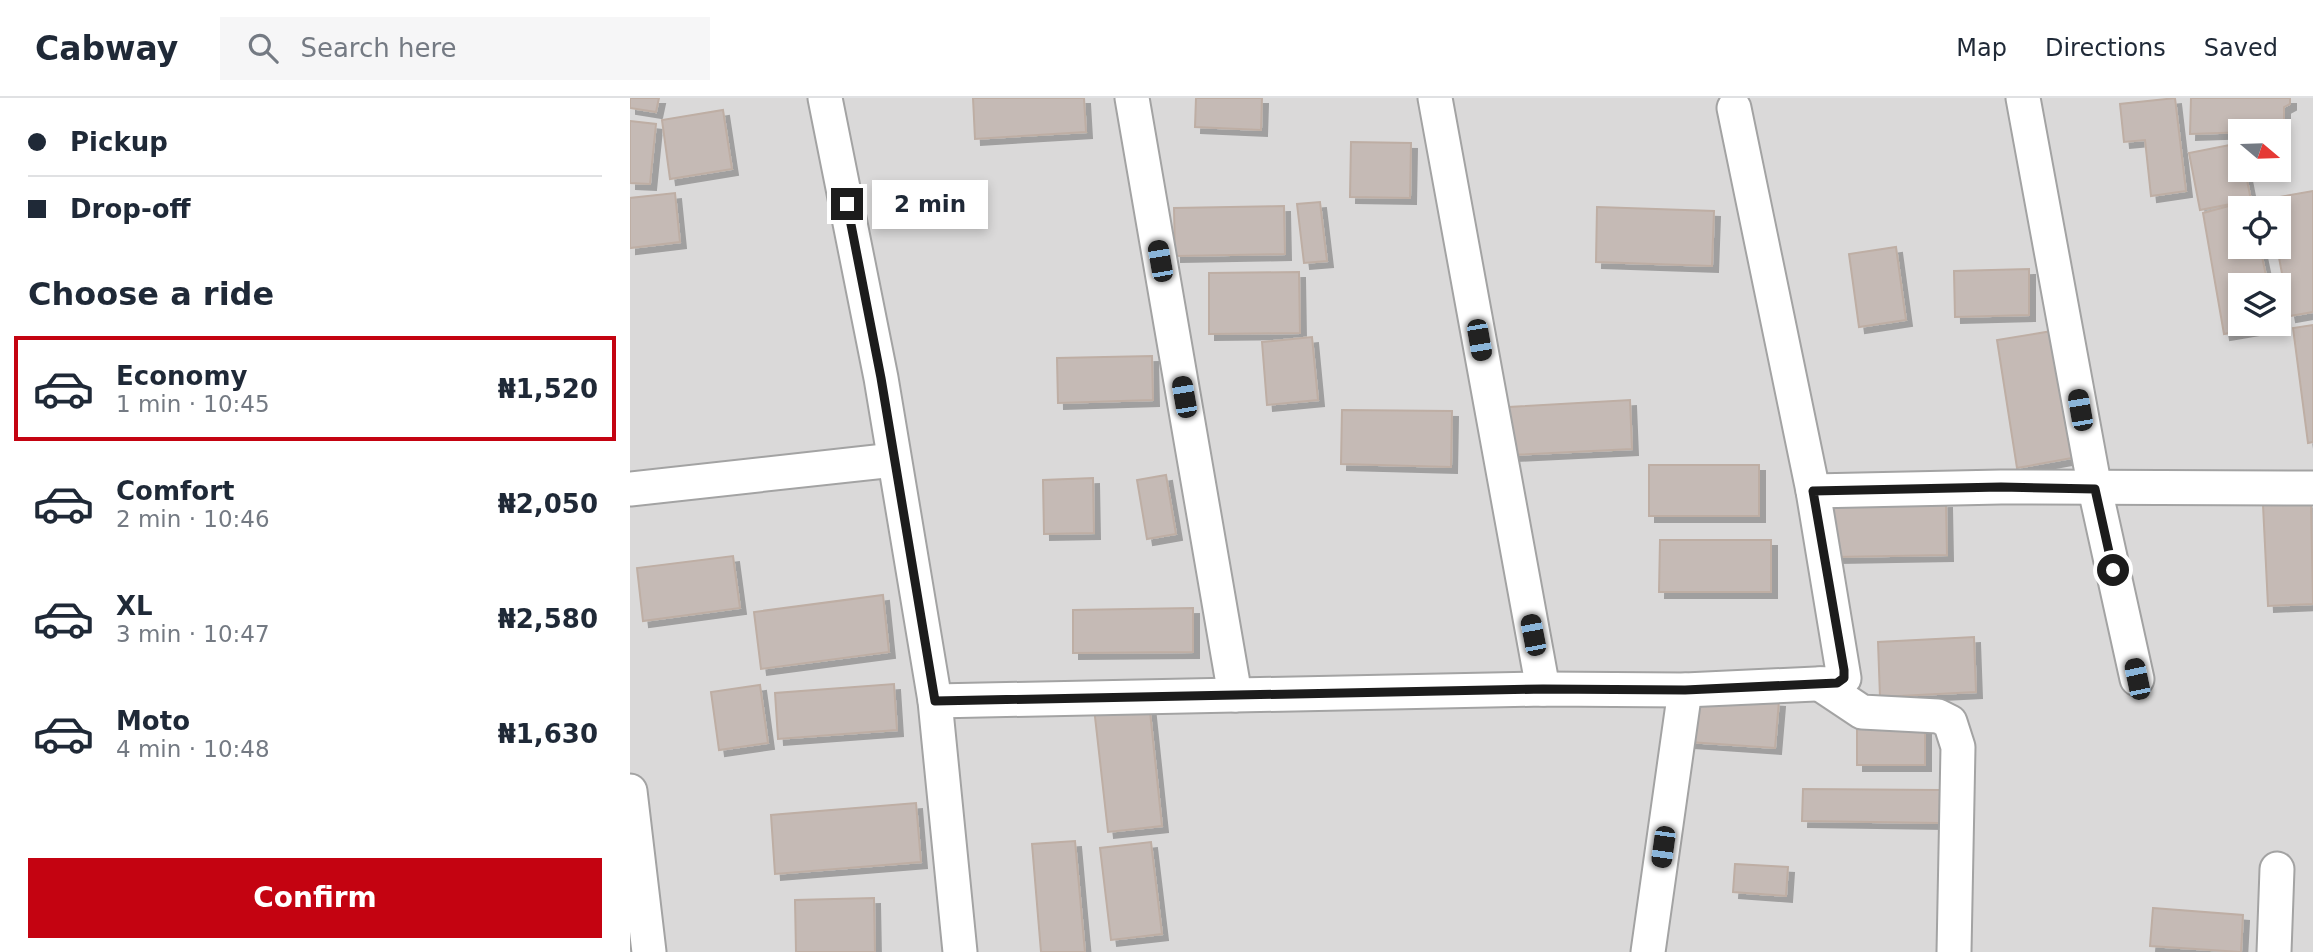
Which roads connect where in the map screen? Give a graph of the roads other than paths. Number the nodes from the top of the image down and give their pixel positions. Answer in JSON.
{"nodes":[{"id":1,"x":825,"y":98,"type":"edge"},
{"id":2,"x":1132,"y":98,"type":"edge"},
{"id":3,"x":1435,"y":98,"type":"edge"},
{"id":4,"x":2023,"y":98,"type":"edge"},
{"id":5,"x":1734,"y":108,"type":"dead end"},
{"id":6,"x":894,"y":460,"type":"junction"},
{"id":7,"x":2313,"y":488,"type":"edge"},
{"id":8,"x":630,"y":489,"type":"edge"},
{"id":9,"x":2095,"y":489,"type":"junction"},
{"id":10,"x":1813,"y":491,"type":"junction"},
{"id":11,"x":2137,"y":679,"type":"dead end"},
{"id":12,"x":1820,"y":684,"type":"junction"},
{"id":13,"x":1543,"y":689,"type":"junction"},
{"id":14,"x":1685,"y":690,"type":"junction"},
{"id":15,"x":1236,"y":695,"type":"junction"},
{"id":16,"x":935,"y":701,"type":"junction"},
{"id":17,"x":630,"y":791,"type":"edge"},
{"id":18,"x":2277,"y":869,"type":"dead end"},
{"id":19,"x":649,"y":952,"type":"edge"},
{"id":20,"x":960,"y":952,"type":"edge"},
{"id":21,"x":1648,"y":952,"type":"edge"},
{"id":22,"x":1954,"y":952,"type":"edge"},
{"id":23,"x":2274,"y":952,"type":"edge"}],
"edges":[{"from":1,"to":6,"type":"street"},
{"from":2,"to":15,"type":"street"},
{"from":3,"to":13,"type":"street"},
{"from":4,"to":9,"type":"street"},
{"from":5,"to":10,"type":"street"},
{"from":6,"to":8,"type":"street"},
{"from":6,"to":16,"type":"street"},
{"from":7,"to":9,"type":"street"},
{"from":9,"to":10,"type":"street"},
{"from":9,"to":11,"type":"street"},
{"from":10,"to":12,"type":"street"},
{"from":12,"to":14,"type":"street"},
{"from":12,"to":22,"type":"street"},
{"from":13,"to":14,"type":"street"},
{"from":13,"to":15,"type":"street"},
{"from":14,"to":21,"type":"street"},
{"from":15,"to":16,"type":"street"},
{"from":16,"to":20,"type":"street"},
{"from":17,"to":19,"type":"street"},
{"from":18,"to":23,"type":"street"}]}
